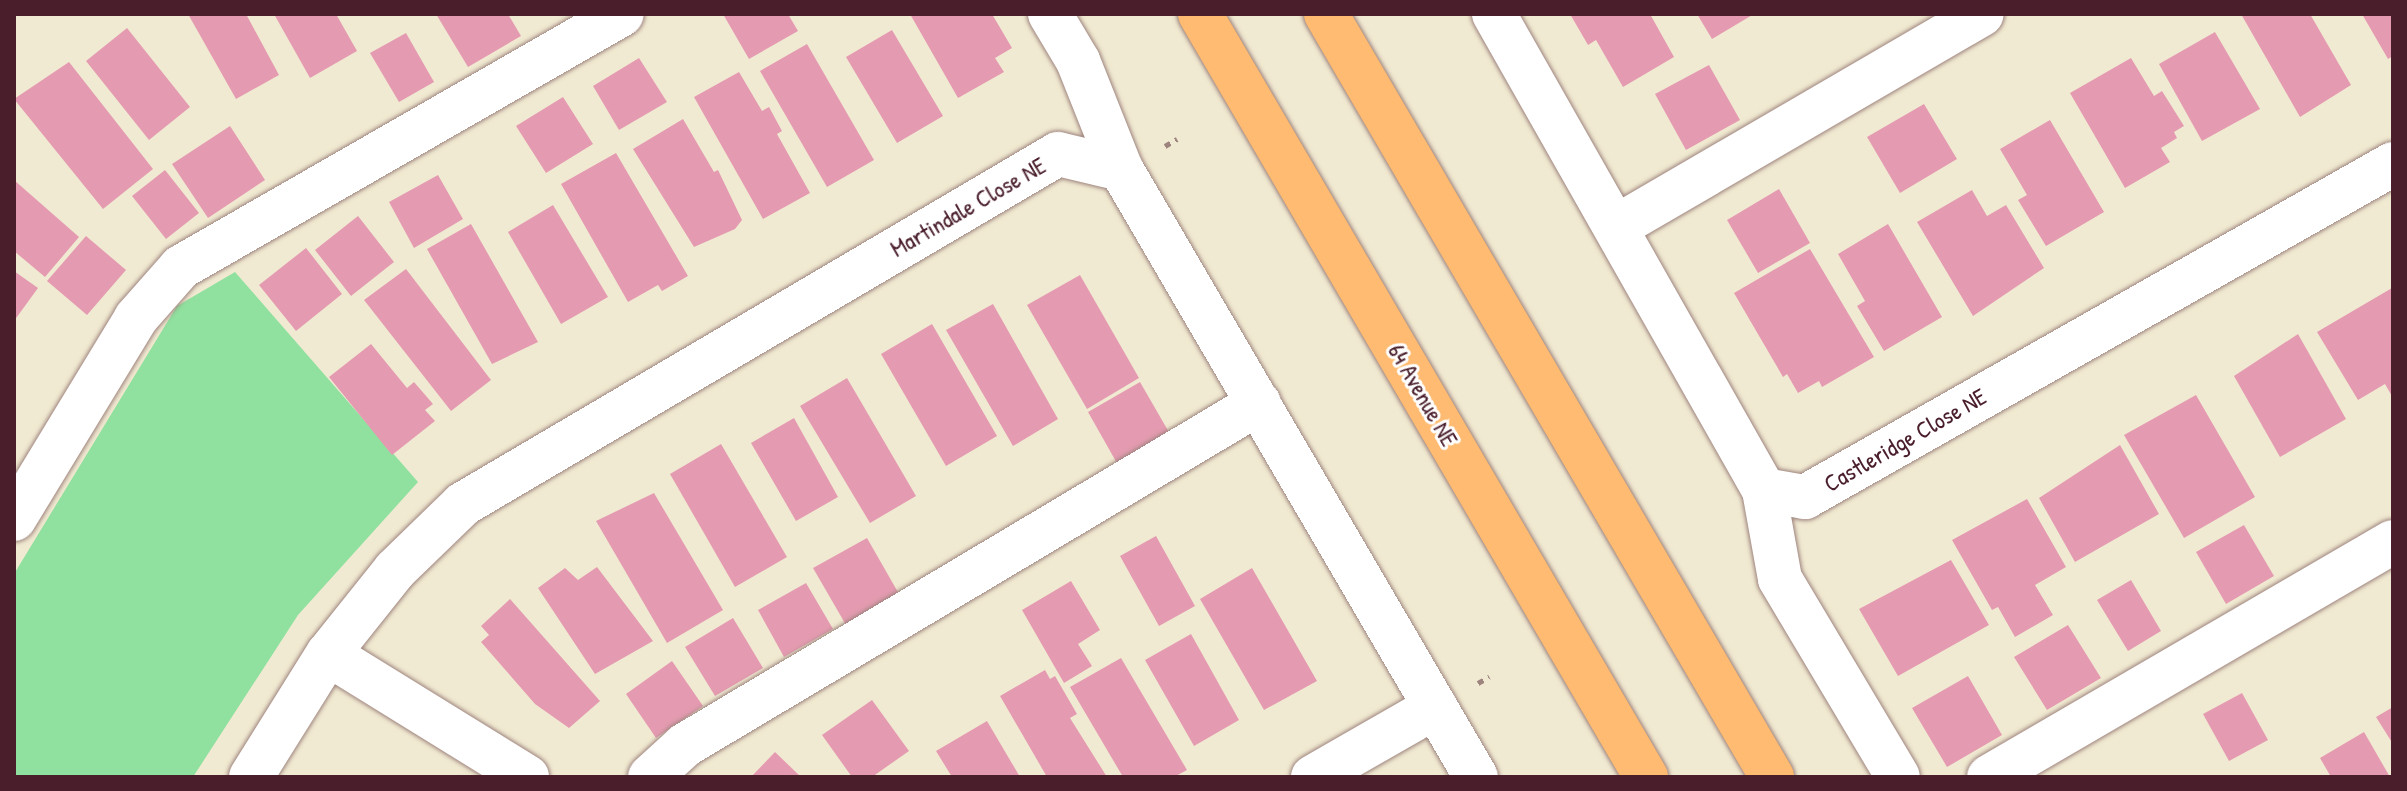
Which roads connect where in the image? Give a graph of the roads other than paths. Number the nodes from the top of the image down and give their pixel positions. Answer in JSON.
{"nodes":[{"id":1,"x":622,"y":14,"type":"edge"},
{"id":2,"x":1050,"y":14,"type":"edge"},
{"id":3,"x":1200,"y":14,"type":"edge"},
{"id":4,"x":1326,"y":14,"type":"edge"},
{"id":5,"x":1494,"y":14,"type":"edge"},
{"id":6,"x":1982,"y":14,"type":"edge"},
{"id":7,"x":2393,"y":164,"type":"edge"},
{"id":8,"x":1121,"y":169,"type":"junction"},
{"id":9,"x":1616,"y":227,"type":"junction"},
{"id":10,"x":1259,"y":403,"type":"junction"},
{"id":11,"x":1764,"y":490,"type":"junction"},
{"id":12,"x":14,"y":519,"type":"edge"},
{"id":13,"x":2393,"y":542,"type":"edge"},
{"id":14,"x":328,"y":654,"type":"junction"},
{"id":15,"x":1435,"y":707,"type":"junction"},
{"id":16,"x":251,"y":777,"type":"edge"},
{"id":17,"x":527,"y":777,"type":"edge"},
{"id":18,"x":650,"y":777,"type":"edge"},
{"id":19,"x":1313,"y":777,"type":"edge"},
{"id":20,"x":1476,"y":777,"type":"edge"},
{"id":21,"x":1646,"y":777,"type":"edge"},
{"id":22,"x":1772,"y":777,"type":"edge"},
{"id":23,"x":1898,"y":777,"type":"edge"},
{"id":24,"x":1989,"y":777,"type":"edge"}],
"edges":[{"from":1,"to":12,"type":"street"},
{"from":2,"to":8,"type":"street"},
{"from":3,"to":21,"type":"main road","name":"64 Avenue NE"},
{"from":4,"to":22,"type":"main road"},
{"from":5,"to":9,"type":"street"},
{"from":6,"to":9,"type":"street"},
{"from":7,"to":11,"type":"street","name":"Castleridge Close NE"},
{"from":8,"to":10,"type":"street"},
{"from":8,"to":14,"type":"street","name":"Martindale Close NE"},
{"from":9,"to":11,"type":"street"},
{"from":10,"to":15,"type":"street"},
{"from":10,"to":18,"type":"street"},
{"from":11,"to":23,"type":"street"},
{"from":13,"to":24,"type":"street"},
{"from":14,"to":16,"type":"street","name":"Martindale Close NE"},
{"from":14,"to":17,"type":"street"},
{"from":15,"to":19,"type":"street"},
{"from":15,"to":20,"type":"street"}]}
